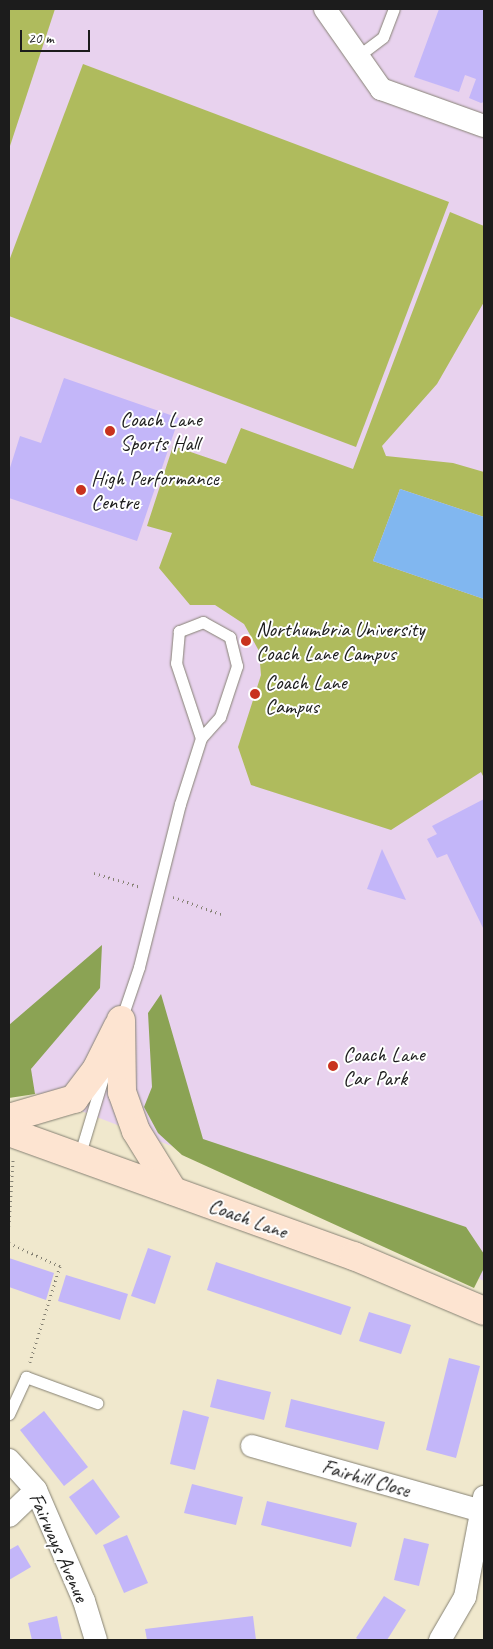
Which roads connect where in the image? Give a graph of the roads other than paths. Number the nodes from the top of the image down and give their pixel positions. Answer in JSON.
{"nodes":[{"id":1,"x":326,"y":9,"type":"edge"},
{"id":2,"x":394,"y":9,"type":"edge"},
{"id":3,"x":358,"y":56,"type":"junction"},
{"id":4,"x":484,"y":126,"type":"edge"},
{"id":5,"x":201,"y":738,"type":"junction"},
{"id":6,"x":121,"y":1020,"type":"junction"},
{"id":7,"x":11,"y":1128,"type":"edge"},
{"id":8,"x":78,"y":1157,"type":"junction"},
{"id":9,"x":172,"y":1191,"type":"junction"},
{"id":10,"x":484,"y":1311,"type":"edge"},
{"id":11,"x":96,"y":1403,"type":"dead end"},
{"id":12,"x":9,"y":1414,"type":"edge"},
{"id":13,"x":252,"y":1446,"type":"dead end"},
{"id":14,"x":9,"y":1460,"type":"edge"},
{"id":15,"x":36,"y":1490,"type":"junction"},
{"id":16,"x":483,"y":1503,"type":"edge"},
{"id":17,"x":9,"y":1516,"type":"edge"},
{"id":18,"x":96,"y":1640,"type":"edge"},
{"id":19,"x":440,"y":1640,"type":"edge"}],
"edges":[{"from":1,"to":3,"type":"street"},
{"from":2,"to":3,"type":"lane"},
{"from":3,"to":4,"type":"street"},
{"from":5,"to":5,"type":"lane"},
{"from":5,"to":6,"type":"lane"},
{"from":6,"to":7,"type":"street"},
{"from":6,"to":8,"type":"lane"},
{"from":6,"to":9,"type":"street"},
{"from":7,"to":8,"type":"street","name":"Coach Lane"},
{"from":8,"to":9,"type":"street","name":"Coach Lane"},
{"from":9,"to":10,"type":"street","name":"Coach Lane"},
{"from":11,"to":12,"type":"lane"},
{"from":13,"to":16,"type":"street","name":"Fairhill Close"},
{"from":14,"to":15,"type":"street","name":"Fairways Avenue"},
{"from":15,"to":17,"type":"street"},
{"from":15,"to":18,"type":"street","name":"Fairways Avenue"},
{"from":16,"to":19,"type":"street"}]}
